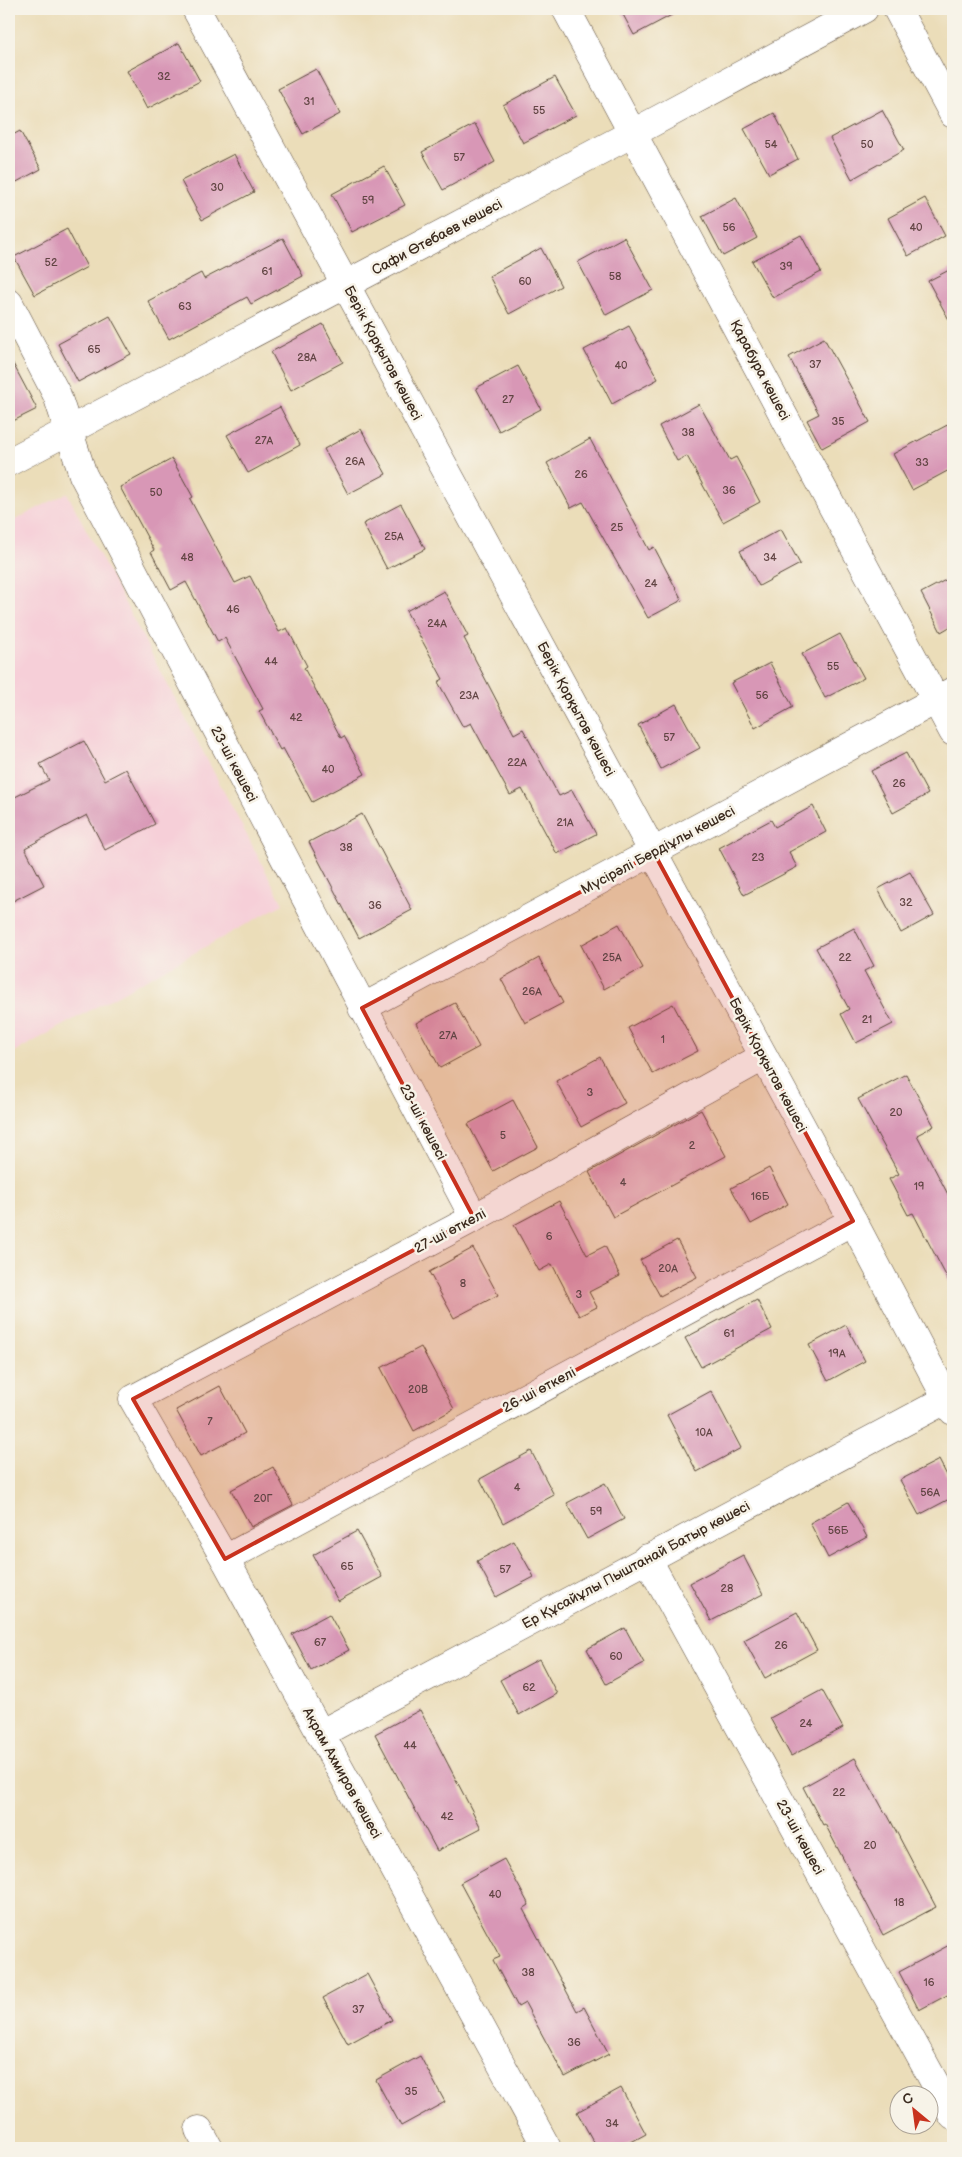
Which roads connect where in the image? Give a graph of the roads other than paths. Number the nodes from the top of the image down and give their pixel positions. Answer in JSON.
{"nodes":[{"id":1,"x":196,"y":9,"type":"edge"},
{"id":2,"x":566,"y":9,"type":"edge"},
{"id":3,"x":864,"y":9,"type":"edge"},
{"id":4,"x":897,"y":9,"type":"edge"},
{"id":5,"x":953,"y":114,"type":"edge"},
{"id":6,"x":633,"y":133,"type":"junction"},
{"id":7,"x":346,"y":285,"type":"junction"},
{"id":8,"x":9,"y":303,"type":"edge"},
{"id":9,"x":69,"y":430,"type":"junction"},
{"id":10,"x":9,"y":462,"type":"edge"},
{"id":11,"x":945,"y":695,"type":"edge"},
{"id":12,"x":953,"y":732,"type":"edge"},
{"id":13,"x":654,"y":853,"type":"junction"},
{"id":14,"x":362,"y":1008,"type":"junction"},
{"id":15,"x":764,"y":1057,"type":"junction"},
{"id":16,"x":474,"y":1218,"type":"junction"},
{"id":17,"x":853,"y":1221,"type":"junction"},
{"id":18,"x":133,"y":1399,"type":"joint"},
{"id":19,"x":951,"y":1402,"type":"edge"},
{"id":20,"x":647,"y":1558,"type":"junction"},
{"id":21,"x":225,"y":1559,"type":"junction"},
{"id":22,"x":320,"y":1734,"type":"junction"},
{"id":23,"x":953,"y":2116,"type":"edge"},
{"id":24,"x":547,"y":2148,"type":"edge"}],
"edges":[{"from":1,"to":7,"type":"street","name":"Берік Қорқытов көшесі"},
{"from":2,"to":6,"type":"street","name":"Қарабура көшесі"},
{"from":3,"to":6,"type":"street","name":"Сафи Өтебаев көшесі"},
{"from":4,"to":5,"type":"street"},
{"from":6,"to":7,"type":"street","name":"Сафи Өтебаев көшесі"},
{"from":6,"to":11,"type":"street","name":"Қарабура көшесі"},
{"from":7,"to":9,"type":"street","name":"Сафи Өтебаев көшесі"},
{"from":7,"to":13,"type":"street","name":"Берік Қорқытов көшесі"},
{"from":8,"to":9,"type":"street","name":"23-шi көшесi"},
{"from":9,"to":10,"type":"street","name":"Сафи Өтебаев көшесі"},
{"from":9,"to":14,"type":"street","name":"23-шi көшесi"},
{"from":11,"to":12,"type":"street","name":"Қарабура көшесі"},
{"from":11,"to":13,"type":"street","name":"Мүсірәлі Бердіұлы көшесі"},
{"from":13,"to":14,"type":"street","name":"Мүсірәлі Бердіұлы көшесі"},
{"from":13,"to":15,"type":"street","name":"Берік Қорқытов көшесі"},
{"from":14,"to":16,"type":"street","name":"23-шi көшесi"},
{"from":15,"to":16,"type":"street","name":"27-ші өткелі"},
{"from":15,"to":17,"type":"street","name":"Берік Қорқытов көшесі"},
{"from":16,"to":18,"type":"street","name":"27-ші өткелі"},
{"from":17,"to":19,"type":"street","name":"Берік Қорқытов көшесі"},
{"from":17,"to":21,"type":"street","name":"26-ші өткелі"},
{"from":18,"to":21,"type":"street","name":"Акрам Ахмиров көшесі"},
{"from":19,"to":20,"type":"street","name":"Ер Құсайұлы Пыштанай Батыр көшесі"},
{"from":20,"to":22,"type":"street","name":"Ер Құсайұлы Пыштанай Батыр көшесі"},
{"from":20,"to":23,"type":"street","name":"23-шi көшесi"},
{"from":21,"to":22,"type":"street","name":"Акрам Ахмиров көшесі"},
{"from":22,"to":24,"type":"street","name":"Акрам Ахмиров көшесі"}]}
